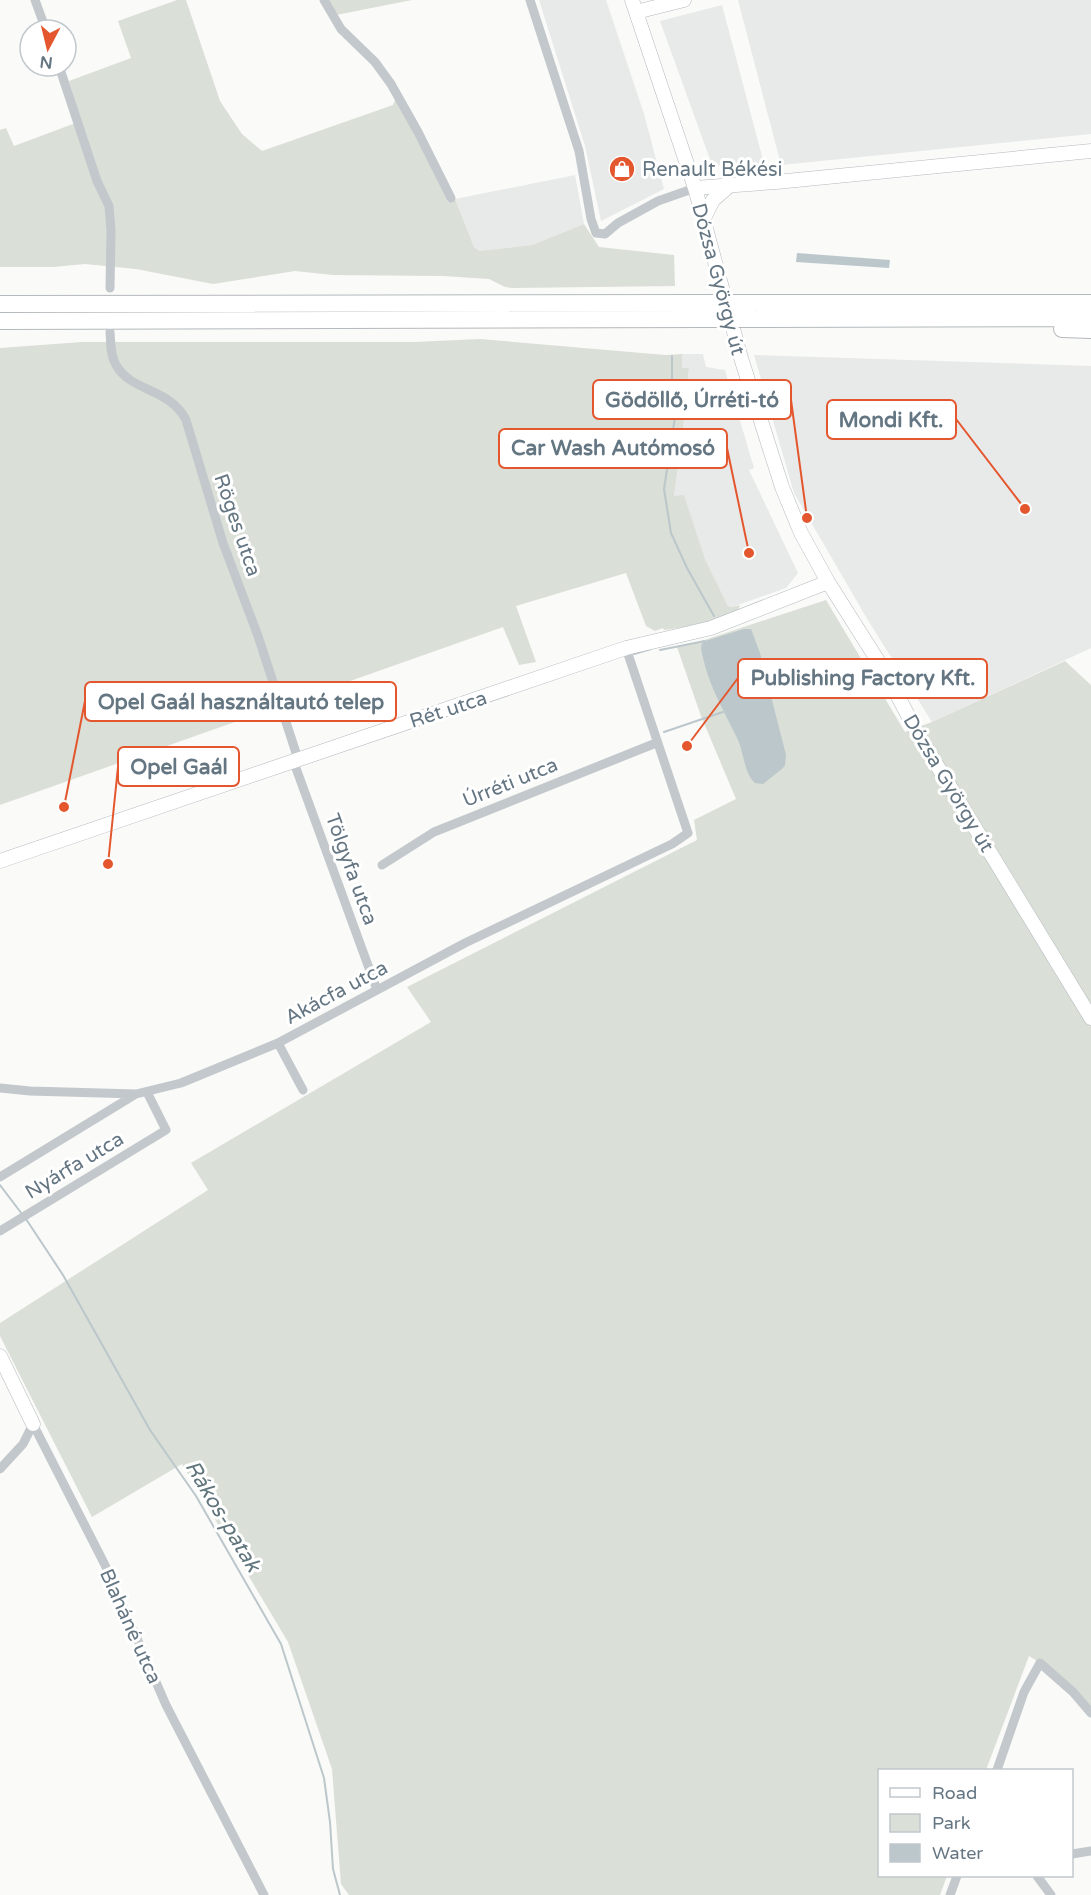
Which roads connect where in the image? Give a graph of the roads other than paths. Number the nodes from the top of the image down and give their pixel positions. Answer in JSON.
{"nodes":[{"id":1,"x":35,"y":0,"type":"edge"},
{"id":2,"x":324,"y":0,"type":"edge"},
{"id":3,"x":530,"y":0,"type":"edge"},
{"id":4,"x":684,"y":0,"type":"edge"},
{"id":5,"x":634,"y":6,"type":"edge"},
{"id":6,"x":42,"y":18,"type":"edge"},
{"id":7,"x":63,"y":78,"type":"edge"},
{"id":8,"x":1091,"y":151,"type":"edge"},
{"id":9,"x":688,"y":167,"type":"junction"},
{"id":10,"x":729,"y":186,"type":"junction"},
{"id":11,"x":695,"y":188,"type":"junction"},
{"id":12,"x":451,"y":198,"type":"dead end"},
{"id":13,"x":704,"y":218,"type":"junction"},
{"id":14,"x":110,"y":288,"type":"dead end"},
{"id":15,"x":1091,"y":292,"type":"edge"},
{"id":16,"x":1091,"y":303,"type":"edge"},
{"id":17,"x":0,"y":304,"type":"edge"},
{"id":18,"x":931,"y":304,"type":"junction"},
{"id":19,"x":703,"y":311,"type":"junction"},
{"id":20,"x":755,"y":311,"type":"junction"},
{"id":21,"x":1091,"y":318,"type":"edge"},
{"id":22,"x":911,"y":319,"type":"junction"},
{"id":23,"x":0,"y":321,"type":"edge"},
{"id":24,"x":1091,"y":330,"type":"edge"},
{"id":25,"x":110,"y":332,"type":"dead end"},
{"id":26,"x":828,"y":582,"type":"junction"},
{"id":27,"x":626,"y":648,"type":"junction"},
{"id":28,"x":656,"y":743,"type":"junction"},
{"id":29,"x":296,"y":760,"type":"junction"},
{"id":30,"x":0,"y":861,"type":"edge"},
{"id":31,"x":382,"y":865,"type":"dead end"},
{"id":32,"x":377,"y":990,"type":"junction"},
{"id":33,"x":1091,"y":1018,"type":"edge"},
{"id":34,"x":278,"y":1043,"type":"junction"},
{"id":35,"x":0,"y":1088,"type":"edge"},
{"id":36,"x":303,"y":1090,"type":"dead end"},
{"id":37,"x":147,"y":1092,"type":"junction"},
{"id":38,"x":136,"y":1094,"type":"junction"},
{"id":39,"x":0,"y":1177,"type":"edge"},
{"id":40,"x":0,"y":1231,"type":"edge"},
{"id":41,"x":0,"y":1356,"type":"edge"},
{"id":42,"x":33,"y":1424,"type":"junction"},
{"id":43,"x":0,"y":1469,"type":"edge"},
{"id":44,"x":1091,"y":1713,"type":"edge"},
{"id":45,"x":996,"y":1769,"type":"edge"},
{"id":46,"x":1091,"y":1851,"type":"edge"},
{"id":47,"x":1073,"y":1854,"type":"edge"},
{"id":48,"x":956,"y":1877,"type":"edge"},
{"id":49,"x":1038,"y":1877,"type":"edge"},
{"id":50,"x":264,"y":1895,"type":"edge"},
{"id":51,"x":950,"y":1895,"type":"edge"},
{"id":52,"x":1051,"y":1895,"type":"edge"}],
"edges":[{"from":1,"to":6,"type":"street"},
{"from":2,"to":12,"type":"street"},
{"from":3,"to":11,"type":"street"},
{"from":4,"to":5,"type":"street"},
{"from":5,"to":9,"type":"street","name":"Dózsa György út"},
{"from":7,"to":14,"type":"street"},
{"from":8,"to":10,"type":"street"},
{"from":9,"to":10,"type":"street"},
{"from":9,"to":11,"type":"street","name":"Dózsa György út"},
{"from":10,"to":11,"type":"street"},
{"from":10,"to":13,"type":"street"},
{"from":11,"to":13,"type":"street","name":"Dózsa György út"},
{"from":13,"to":26,"type":"street","name":"Dózsa György út"},
{"from":15,"to":18,"type":"highway"},
{"from":16,"to":18,"type":"highway"},
{"from":17,"to":19,"type":"highway"},
{"from":18,"to":20,"type":"highway"},
{"from":19,"to":20,"type":"highway","bridge":true},
{"from":19,"to":23,"type":"highway"},
{"from":20,"to":22,"type":"highway"},
{"from":21,"to":22,"type":"highway"},
{"from":22,"to":24,"type":"highway"},
{"from":25,"to":29,"type":"street","name":"Röges utca"},
{"from":26,"to":27,"type":"street","name":"Rét utca"},
{"from":26,"to":33,"type":"street","name":"Dózsa György út"},
{"from":27,"to":28,"type":"street"},
{"from":27,"to":29,"type":"street","name":"Rét utca"},
{"from":28,"to":31,"type":"street","name":"Úrréti utca"},
{"from":28,"to":32,"type":"street","name":"Akácfa utca"},
{"from":29,"to":30,"type":"street","name":"Rét utca"},
{"from":29,"to":32,"type":"street","name":"Tölgyfa utca"},
{"from":32,"to":34,"type":"street","name":"Akácfa utca"},
{"from":34,"to":36,"type":"street"},
{"from":34,"to":37,"type":"street","name":"Akácfa utca"},
{"from":35,"to":38,"type":"street"},
{"from":37,"to":38,"type":"street","name":"Akácfa utca"},
{"from":37,"to":40,"type":"street","name":"Nyárfa utca"},
{"from":38,"to":39,"type":"street","name":"Akácfa utca"},
{"from":41,"to":42,"type":"street","name":"Blaháné utca"},
{"from":42,"to":43,"type":"street"},
{"from":42,"to":50,"type":"street","name":"Blaháné utca"},
{"from":44,"to":45,"type":"street"},
{"from":46,"to":47,"type":"street"},
{"from":48,"to":51,"type":"street"},
{"from":49,"to":52,"type":"street"}]}
